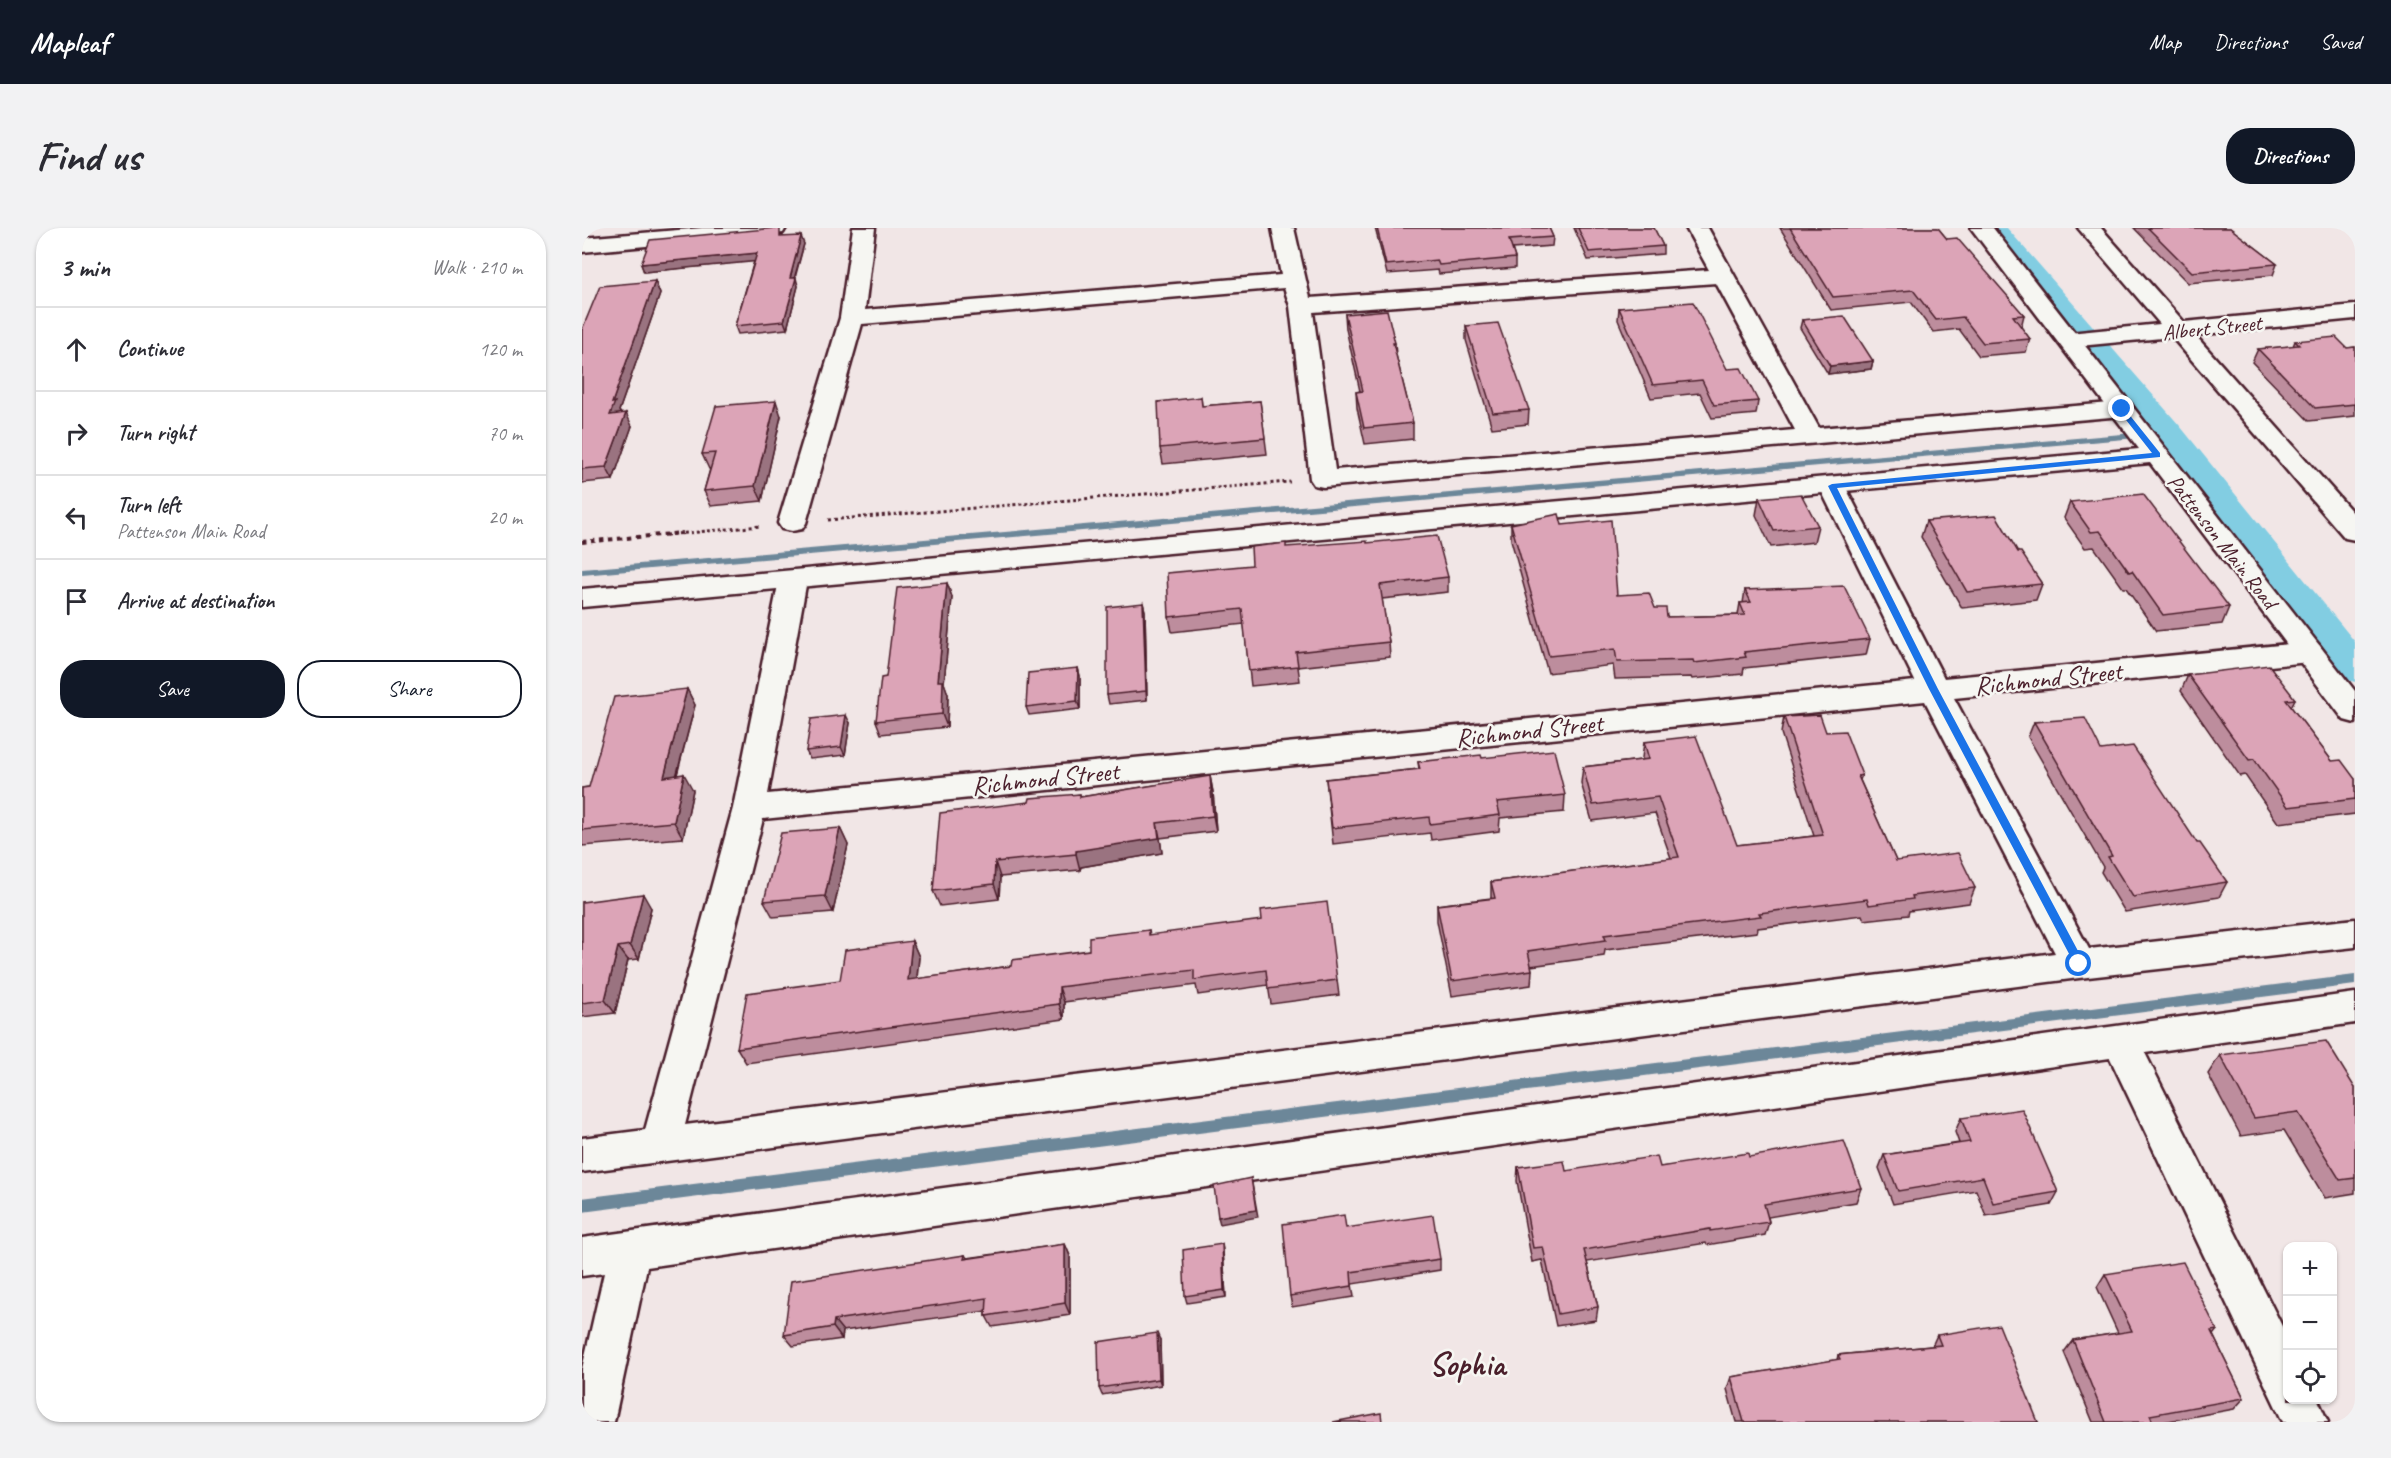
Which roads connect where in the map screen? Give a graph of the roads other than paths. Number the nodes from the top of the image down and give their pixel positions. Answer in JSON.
{"nodes":[{"id":1,"x":775,"y":228,"type":"edge"},
{"id":2,"x":864,"y":228,"type":"edge"},
{"id":3,"x":1283,"y":228,"type":"edge"},
{"id":4,"x":1697,"y":228,"type":"edge"},
{"id":5,"x":1982,"y":228,"type":"edge"},
{"id":6,"x":2089,"y":228,"type":"edge"},
{"id":7,"x":582,"y":246,"type":"edge"},
{"id":8,"x":1725,"y":276,"type":"junction"},
{"id":9,"x":1293,"y":281,"type":"junction"},
{"id":10,"x":1301,"y":306,"type":"junction"},
{"id":11,"x":2355,"y":312,"type":"edge"},
{"id":12,"x":852,"y":318,"type":"junction"},
{"id":13,"x":2177,"y":331,"type":"junction"},
{"id":14,"x":2075,"y":340,"type":"junction"},
{"id":15,"x":2122,"y":409,"type":"junction"},
{"id":16,"x":1811,"y":435,"type":"junction"},
{"id":17,"x":2157,"y":455,"type":"junction"},
{"id":18,"x":1832,"y":486,"type":"junction"},
{"id":19,"x":792,"y":523,"type":"road end"},
{"id":20,"x":2355,"y":532,"type":"edge"},
{"id":21,"x":793,"y":580,"type":"junction"},
{"id":22,"x":582,"y":598,"type":"edge"},
{"id":23,"x":2309,"y":652,"type":"junction"},
{"id":24,"x":1934,"y":689,"type":"junction"},
{"id":25,"x":2355,"y":712,"type":"edge"},
{"id":26,"x":749,"y":808,"type":"junction"},
{"id":27,"x":2355,"y":933,"type":"edge"},
{"id":28,"x":2079,"y":964,"type":"junction"},
{"id":29,"x":2355,"y":1008,"type":"edge"},
{"id":30,"x":2120,"y":1041,"type":"junction"},
{"id":31,"x":661,"y":1144,"type":"junction"},
{"id":32,"x":582,"y":1155,"type":"edge"},
{"id":33,"x":630,"y":1251,"type":"junction"},
{"id":34,"x":582,"y":1257,"type":"edge"},
{"id":35,"x":2283,"y":1375,"type":"edge"},
{"id":36,"x":2297,"y":1404,"type":"edge"},
{"id":37,"x":592,"y":1422,"type":"edge"},
{"id":38,"x":2306,"y":1422,"type":"edge"}],
"edges":[{"from":1,"to":7,"type":"street"},
{"from":2,"to":12,"type":"street"},
{"from":3,"to":9,"type":"street"},
{"from":4,"to":8,"type":"street"},
{"from":5,"to":14,"type":"street","name":"Pattenson Main Road"},
{"from":6,"to":13,"type":"street"},
{"from":8,"to":10,"type":"street"},
{"from":8,"to":16,"type":"street"},
{"from":9,"to":10,"type":"street"},
{"from":9,"to":12,"type":"street"},
{"from":10,"to":16,"type":"street"},
{"from":11,"to":13,"type":"street","name":"Albert Street"},
{"from":12,"to":19,"type":"street"},
{"from":13,"to":14,"type":"street","name":"Albert Street"},
{"from":13,"to":20,"type":"street"},
{"from":14,"to":15,"type":"street","name":"Pattenson Main Road"},
{"from":15,"to":16,"type":"street"},
{"from":15,"to":17,"type":"street","name":"Pattenson Main Road"},
{"from":17,"to":18,"type":"street"},
{"from":17,"to":23,"type":"street","name":"Pattenson Main Road"},
{"from":18,"to":21,"type":"street"},
{"from":18,"to":24,"type":"street"},
{"from":21,"to":22,"type":"street"},
{"from":21,"to":26,"type":"street"},
{"from":23,"to":24,"type":"street","name":"Richmond Street"},
{"from":23,"to":25,"type":"street","name":"Pattenson Main Road"},
{"from":24,"to":26,"type":"street","name":"Richmond Street"},
{"from":24,"to":28,"type":"street"},
{"from":26,"to":31,"type":"street"},
{"from":27,"to":28,"type":"street"},
{"from":28,"to":31,"type":"street"},
{"from":29,"to":30,"type":"street"},
{"from":30,"to":33,"type":"street"},
{"from":30,"to":35,"type":"street"},
{"from":31,"to":32,"type":"street"},
{"from":33,"to":34,"type":"street"},
{"from":33,"to":37,"type":"street"},
{"from":36,"to":38,"type":"street"}]}
